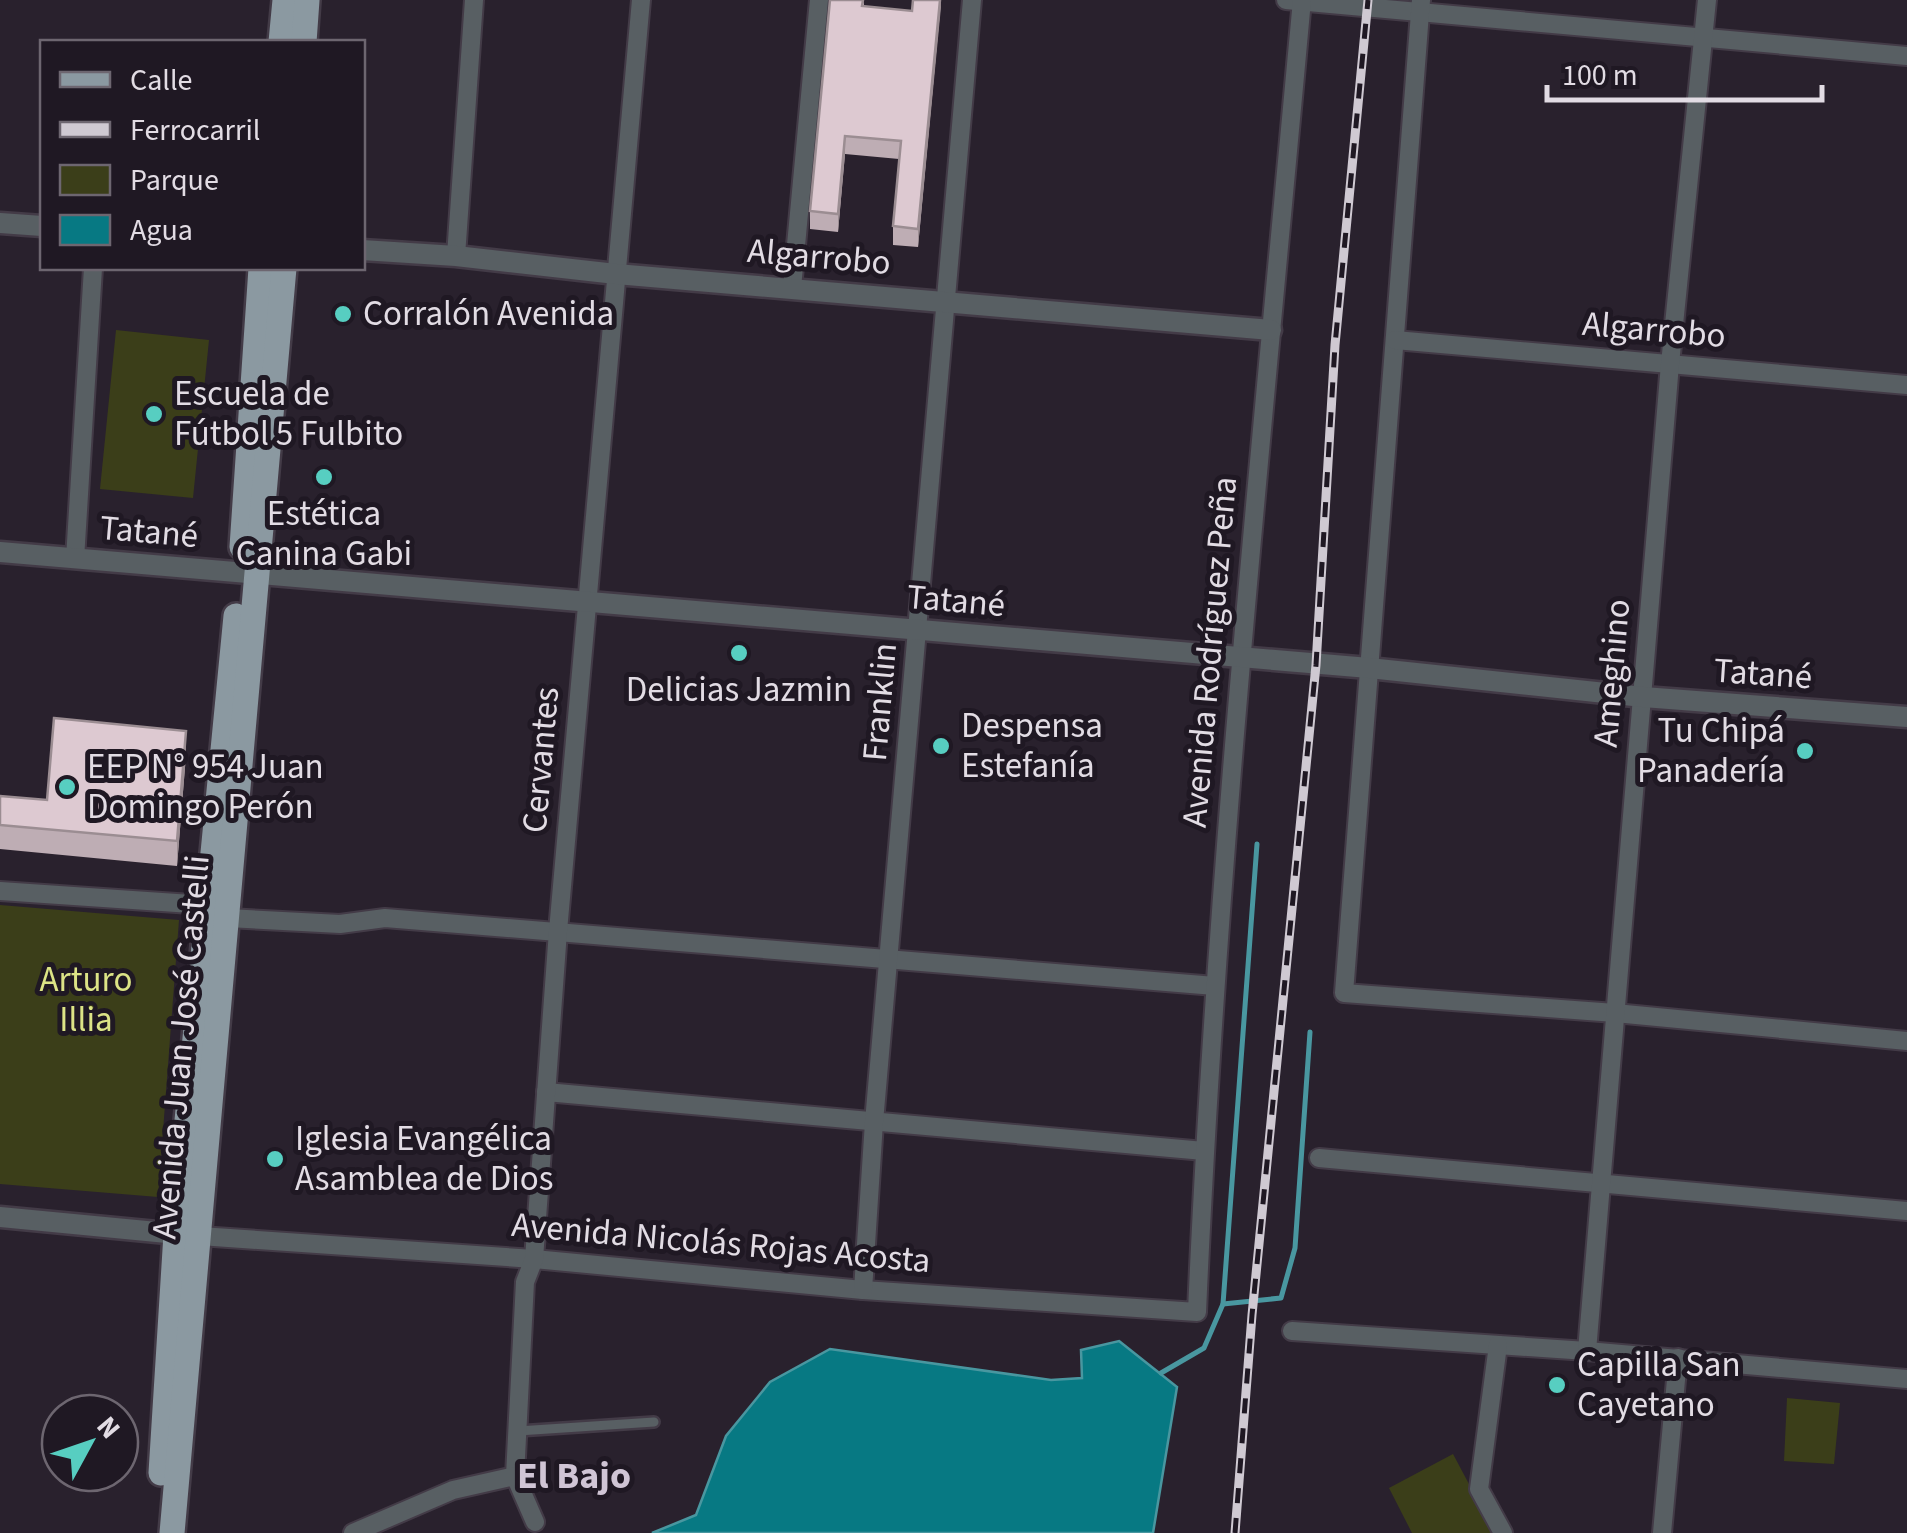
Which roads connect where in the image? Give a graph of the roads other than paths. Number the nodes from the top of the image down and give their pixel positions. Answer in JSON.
{"nodes":[{"id":1,"x":284,"y":0,"type":"edge"},
{"id":2,"x":308,"y":0,"type":"edge"},
{"id":3,"x":474,"y":0,"type":"edge"},
{"id":4,"x":641,"y":0,"type":"edge"},
{"id":5,"x":819,"y":0,"type":"edge"},
{"id":6,"x":972,"y":0,"type":"edge"},
{"id":7,"x":1286,"y":0,"type":"edge"},
{"id":8,"x":1707,"y":0,"type":"edge"},
{"id":9,"x":1302,"y":1,"type":"edge"},
{"id":10,"x":1420,"y":6,"type":"edge"},
{"id":11,"x":1705,"y":38,"type":"junction"},
{"id":12,"x":281,"y":40,"type":"edge"},
{"id":13,"x":304,"y":40,"type":"edge"},
{"id":14,"x":1907,"y":56,"type":"edge"},
{"id":15,"x":0,"y":223,"type":"edge"},
{"id":16,"x":40,"y":226,"type":"edge"},
{"id":17,"x":365,"y":250,"type":"edge"},
{"id":18,"x":456,"y":256,"type":"junction"},
{"id":19,"x":94,"y":270,"type":"edge"},
{"id":20,"x":260,"y":270,"type":"edge"},
{"id":21,"x":284,"y":270,"type":"edge"},
{"id":22,"x":616,"y":274,"type":"junction"},
{"id":23,"x":792,"y":288,"type":"junction"},
{"id":24,"x":947,"y":300,"type":"junction"},
{"id":25,"x":1271,"y":330,"type":"junction"},
{"id":26,"x":1395,"y":340,"type":"junction"},
{"id":27,"x":1670,"y":364,"type":"junction"},
{"id":28,"x":1907,"y":385,"type":"edge"},
{"id":29,"x":0,"y":552,"type":"edge"},
{"id":30,"x":75,"y":558,"type":"junction"},
{"id":31,"x":248,"y":574,"type":"junction"},
{"id":32,"x":588,"y":604,"type":"junction"},
{"id":33,"x":918,"y":630,"type":"junction"},
{"id":34,"x":1240,"y":658,"type":"junction"},
{"id":35,"x":1369,"y":668,"type":"junction"},
{"id":36,"x":1644,"y":697,"type":"junction"},
{"id":37,"x":1907,"y":718,"type":"edge"},
{"id":38,"x":0,"y":891,"type":"edge"},
{"id":39,"x":217,"y":912,"type":"junction"},
{"id":40,"x":558,"y":931,"type":"junction"},
{"id":41,"x":891,"y":958,"type":"junction"},
{"id":42,"x":1215,"y":986,"type":"junction"},
{"id":43,"x":1615,"y":1013,"type":"junction"},
{"id":44,"x":1907,"y":1041,"type":"edge"},
{"id":45,"x":546,"y":1092,"type":"junction"},
{"id":46,"x":874,"y":1122,"type":"junction"},
{"id":47,"x":1204,"y":1151,"type":"junction"},
{"id":48,"x":1319,"y":1158,"type":"dead end"},
{"id":49,"x":1604,"y":1183,"type":"junction"},
{"id":50,"x":1907,"y":1211,"type":"edge"},
{"id":51,"x":0,"y":1217,"type":"edge"},
{"id":52,"x":188,"y":1235,"type":"junction"},
{"id":53,"x":534,"y":1259,"type":"junction"},
{"id":54,"x":863,"y":1290,"type":"junction"},
{"id":55,"x":1197,"y":1312,"type":"joint"},
{"id":56,"x":1292,"y":1331,"type":"dead end"},
{"id":57,"x":1498,"y":1344,"type":"junction"},
{"id":58,"x":1588,"y":1351,"type":"junction"},
{"id":59,"x":1678,"y":1358,"type":"junction"},
{"id":60,"x":1907,"y":1378,"type":"edge"},
{"id":61,"x":654,"y":1422,"type":"dead end"},
{"id":62,"x":518,"y":1431,"type":"junction"},
{"id":63,"x":515,"y":1476,"type":"junction"},
{"id":64,"x":534,"y":1522,"type":"dead end"},
{"id":65,"x":157,"y":1533,"type":"edge"},
{"id":66,"x":172,"y":1533,"type":"edge"},
{"id":67,"x":352,"y":1533,"type":"edge"},
{"id":68,"x":1503,"y":1533,"type":"edge"},
{"id":69,"x":1662,"y":1533,"type":"edge"}],
"edges":[{"from":1,"to":12,"type":"main road"},
{"from":2,"to":13,"type":"main road"},
{"from":3,"to":18,"type":"street"},
{"from":4,"to":22,"type":"street","name":"Cervantes"},
{"from":5,"to":23,"type":"street"},
{"from":6,"to":24,"type":"street","name":"Franklin"},
{"from":7,"to":9,"type":"street"},
{"from":8,"to":11,"type":"street","name":"Ameghino"},
{"from":9,"to":10,"type":"street"},
{"from":9,"to":25,"type":"street","name":"Avenida Rodríguez Peña"},
{"from":10,"to":11,"type":"street"},
{"from":10,"to":26,"type":"street"},
{"from":11,"to":14,"type":"street"},
{"from":11,"to":27,"type":"street","name":"Ameghino"},
{"from":15,"to":16,"type":"street"},
{"from":17,"to":18,"type":"street","name":"Algarrobo"},
{"from":18,"to":22,"type":"street","name":"Algarrobo"},
{"from":19,"to":30,"type":"street"},
{"from":20,"to":31,"type":"main road","name":"Avenida Juan José Castelli"},
{"from":21,"to":31,"type":"main road","name":"Avenida Juan José Castelli"},
{"from":22,"to":23,"type":"street","name":"Algarrobo"},
{"from":22,"to":32,"type":"street","name":"Cervantes"},
{"from":23,"to":24,"type":"street","name":"Algarrobo"},
{"from":24,"to":25,"type":"street","name":"Algarrobo"},
{"from":24,"to":33,"type":"street","name":"Franklin"},
{"from":25,"to":34,"type":"street","name":"Avenida Rodríguez Peña"},
{"from":26,"to":27,"type":"street","name":"Algarrobo"},
{"from":26,"to":35,"type":"street"},
{"from":27,"to":28,"type":"street","name":"Algarrobo"},
{"from":27,"to":36,"type":"street","name":"Ameghino"},
{"from":29,"to":30,"type":"street","name":"Tatané"},
{"from":30,"to":31,"type":"street","name":"Tatané"},
{"from":31,"to":32,"type":"street","name":"Tatané"},
{"from":31,"to":39,"type":"main road","name":"Avenida Juan José Castelli"},
{"from":32,"to":33,"type":"street","name":"Tatané"},
{"from":32,"to":40,"type":"street","name":"Cervantes"},
{"from":33,"to":34,"type":"street","name":"Tatané"},
{"from":33,"to":41,"type":"street","name":"Franklin"},
{"from":34,"to":35,"type":"street","name":"Tatané"},
{"from":34,"to":42,"type":"street","name":"Avenida Rodríguez Peña"},
{"from":35,"to":36,"type":"street","name":"Tatané"},
{"from":35,"to":43,"type":"street"},
{"from":36,"to":37,"type":"street","name":"Tatané"},
{"from":36,"to":43,"type":"street","name":"Ameghino"},
{"from":38,"to":39,"type":"street"},
{"from":39,"to":40,"type":"street"},
{"from":39,"to":52,"type":"main road","name":"Avenida Juan José Castelli"},
{"from":40,"to":41,"type":"street"},
{"from":40,"to":45,"type":"street","name":"Cervantes"},
{"from":41,"to":42,"type":"street"},
{"from":41,"to":46,"type":"street","name":"Franklin"},
{"from":42,"to":47,"type":"street","name":"Avenida Rodríguez Peña"},
{"from":43,"to":44,"type":"street"},
{"from":43,"to":49,"type":"street","name":"Ameghino"},
{"from":45,"to":46,"type":"street"},
{"from":45,"to":53,"type":"street","name":"Cervantes"},
{"from":46,"to":47,"type":"street"},
{"from":46,"to":54,"type":"street","name":"Franklin"},
{"from":47,"to":55,"type":"street","name":"Avenida Rodríguez Peña"},
{"from":48,"to":49,"type":"street"},
{"from":49,"to":50,"type":"street"},
{"from":49,"to":58,"type":"street","name":"Ameghino"},
{"from":51,"to":52,"type":"street","name":"Avenida Nicolás Rojas Acosta"},
{"from":52,"to":53,"type":"street","name":"Avenida Nicolás Rojas Acosta"},
{"from":52,"to":65,"type":"main road","name":"Avenida Juan José Castelli"},
{"from":52,"to":66,"type":"main road","name":"Avenida Juan José Castelli"},
{"from":53,"to":54,"type":"street","name":"Avenida Nicolás Rojas Acosta"},
{"from":53,"to":62,"type":"street","name":"Cervantes"},
{"from":54,"to":55,"type":"street","name":"Avenida Nicolás Rojas Acosta"},
{"from":56,"to":57,"type":"street"},
{"from":57,"to":58,"type":"street"},
{"from":57,"to":68,"type":"street"},
{"from":58,"to":59,"type":"street"},
{"from":59,"to":60,"type":"street"},
{"from":59,"to":69,"type":"street"},
{"from":61,"to":62,"type":"lane"},
{"from":62,"to":63,"type":"street","name":"Cervantes"},
{"from":63,"to":64,"type":"street","name":"Cervantes"},
{"from":63,"to":67,"type":"street"}]}
